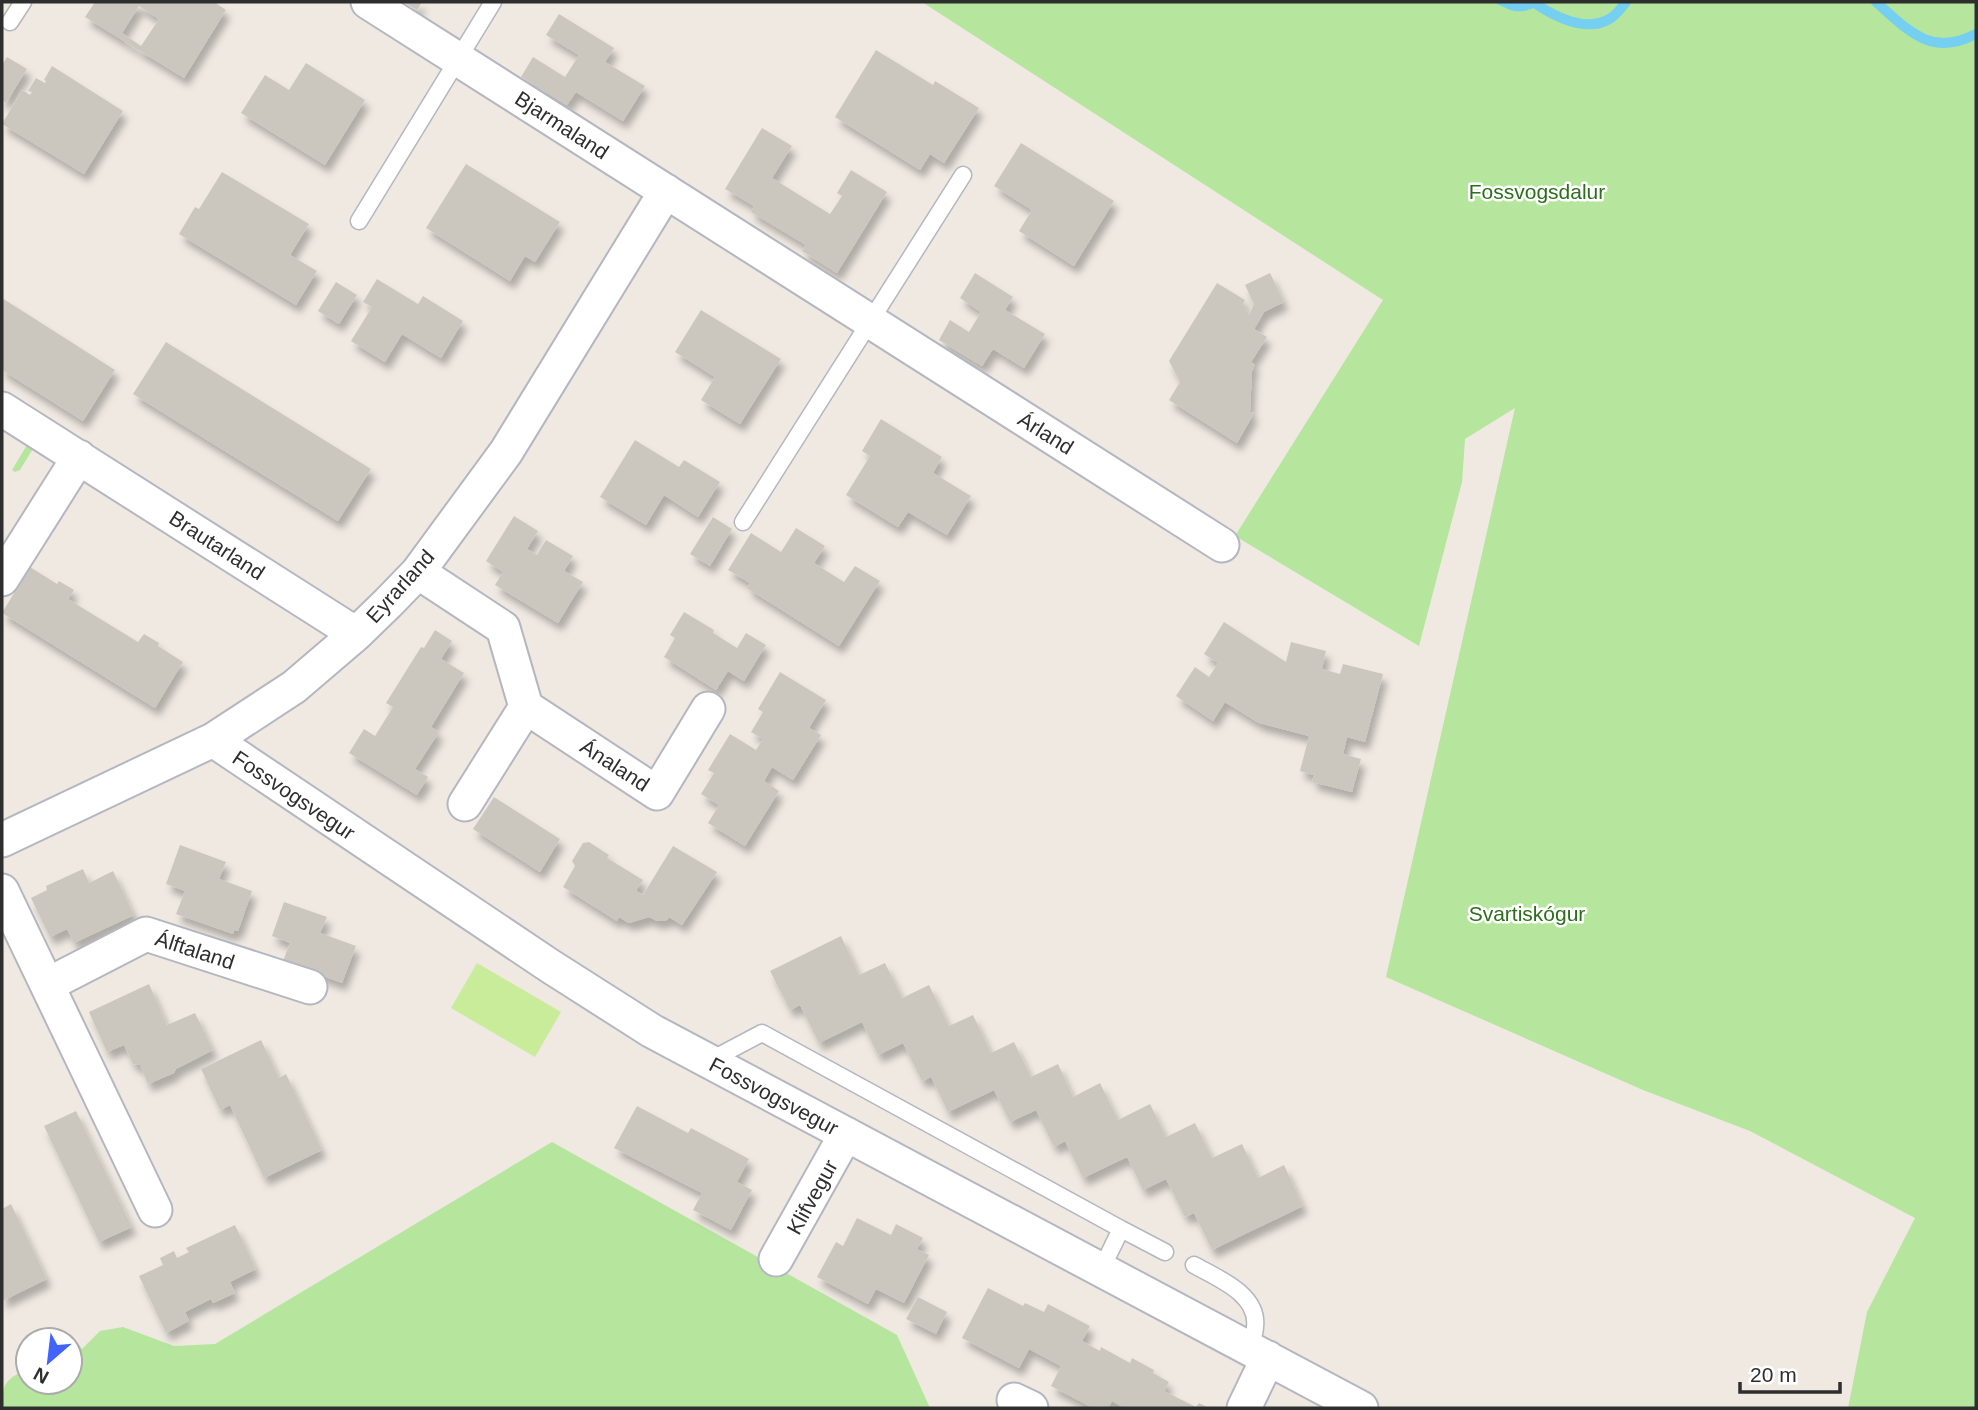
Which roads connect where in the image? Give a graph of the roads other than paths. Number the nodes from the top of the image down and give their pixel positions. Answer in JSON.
{"nodes":[{"id":1,"x":23,"y":2,"type":"edge"},
{"id":2,"x":368,"y":2,"type":"edge"},
{"id":3,"x":493,"y":2,"type":"edge"},
{"id":4,"x":10,"y":22,"type":"dead end"},
{"id":5,"x":458,"y":58,"type":"junction"},
{"id":6,"x":963,"y":175,"type":"dead end"},
{"id":7,"x":666,"y":191,"type":"junction"},
{"id":8,"x":359,"y":221,"type":"dead end"},
{"id":9,"x":870,"y":321,"type":"junction"},
{"id":10,"x":2,"y":409,"type":"edge"},
{"id":11,"x":79,"y":457,"type":"junction"},
{"id":12,"x":743,"y":522,"type":"dead end"},
{"id":13,"x":1222,"y":545,"type":"dead end"},
{"id":14,"x":418,"y":572,"type":"junction"},
{"id":15,"x":2,"y":579,"type":"edge"},
{"id":16,"x":356,"y":634,"type":"junction"},
{"id":17,"x":526,"y":707,"type":"junction"},
{"id":18,"x":708,"y":709,"type":"dead end"},
{"id":19,"x":213,"y":740,"type":"junction"},
{"id":20,"x":465,"y":804,"type":"dead end"},
{"id":21,"x":2,"y":841,"type":"edge"},
{"id":22,"x":2,"y":891,"type":"edge"},
{"id":23,"x":47,"y":985,"type":"junction"},
{"id":24,"x":310,"y":988,"type":"dead end"},
{"id":25,"x":709,"y":1061,"type":"junction"},
{"id":26,"x":846,"y":1134,"type":"junction"},
{"id":27,"x":155,"y":1210,"type":"dead end"},
{"id":28,"x":1121,"y":1229,"type":"junction"},
{"id":29,"x":1165,"y":1252,"type":"dead end"},
{"id":30,"x":776,"y":1259,"type":"dead end"},
{"id":31,"x":1194,"y":1265,"type":"dead end"},
{"id":32,"x":1101,"y":1270,"type":"junction"},
{"id":33,"x":1259,"y":1354,"type":"junction"},
{"id":34,"x":1244,"y":1408,"type":"edge"},
{"id":35,"x":1361,"y":1408,"type":"edge"}],
"edges":[{"from":1,"to":4,"type":"lane"},
{"from":2,"to":5,"type":"street","name":"Bjarmaland"},
{"from":3,"to":5,"type":"lane"},
{"from":5,"to":7,"type":"street","name":"Bjarmaland"},
{"from":5,"to":8,"type":"lane"},
{"from":6,"to":9,"type":"lane"},
{"from":7,"to":9,"type":"street","name":"Árland"},
{"from":7,"to":14,"type":"street","name":"Eyrarland"},
{"from":9,"to":12,"type":"lane"},
{"from":9,"to":13,"type":"street","name":"Árland"},
{"from":10,"to":11,"type":"street","name":"Brautarland"},
{"from":11,"to":15,"type":"street"},
{"from":11,"to":16,"type":"street","name":"Brautarland"},
{"from":14,"to":16,"type":"street","name":"Eyrarland"},
{"from":14,"to":17,"type":"street"},
{"from":16,"to":19,"type":"street","name":"Eyrarland"},
{"from":17,"to":18,"type":"street","name":"Ánaland"},
{"from":17,"to":20,"type":"street"},
{"from":19,"to":21,"type":"street","name":"Eyrarland"},
{"from":19,"to":25,"type":"street","name":"Fossvogsvegur"},
{"from":22,"to":23,"type":"street"},
{"from":23,"to":24,"type":"street","name":"Álftaland"},
{"from":23,"to":27,"type":"street"},
{"from":25,"to":26,"type":"street","name":"Fossvogsvegur"},
{"from":25,"to":28,"type":"lane"},
{"from":26,"to":30,"type":"street","name":"Klifvegur"},
{"from":26,"to":32,"type":"street","name":"Fossvogsvegur"},
{"from":28,"to":29,"type":"lane"},
{"from":28,"to":32,"type":"lane"},
{"from":31,"to":33,"type":"lane"},
{"from":32,"to":33,"type":"street","name":"Fossvogsvegur"},
{"from":33,"to":34,"type":"street"},
{"from":33,"to":35,"type":"street","name":"Fossvogsvegur"}]}
